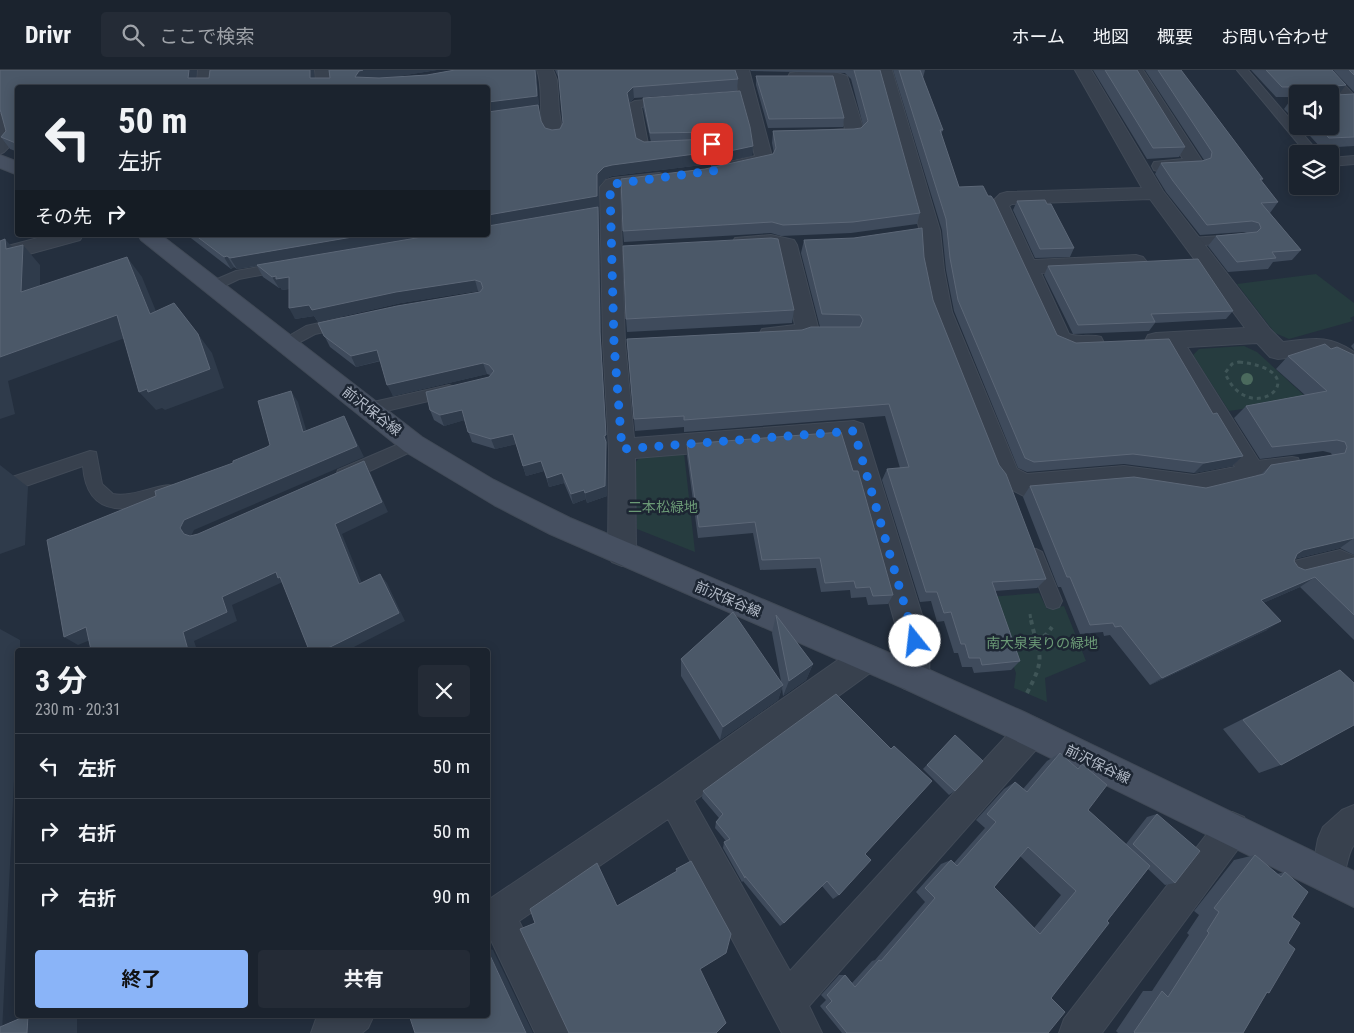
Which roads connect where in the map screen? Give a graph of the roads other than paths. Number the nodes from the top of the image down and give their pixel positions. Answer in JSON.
{"nodes":[{"id":1,"x":206,"y":70,"type":"edge"},
{"id":2,"x":323,"y":70,"type":"edge"},
{"id":3,"x":545,"y":70,"type":"edge"},
{"id":4,"x":884,"y":70,"type":"edge"},
{"id":5,"x":1083,"y":70,"type":"edge"},
{"id":6,"x":1135,"y":70,"type":"edge"},
{"id":7,"x":1242,"y":70,"type":"edge"},
{"id":8,"x":1324,"y":70,"type":"edge"},
{"id":9,"x":784,"y":78,"type":"edge"},
{"id":10,"x":747,"y":83,"type":"edge"},
{"id":11,"x":205,"y":85,"type":"edge"},
{"id":12,"x":325,"y":85,"type":"edge"},
{"id":13,"x":1353,"y":98,"type":"edge"},
{"id":14,"x":1339,"y":99,"type":"edge"},
{"id":15,"x":675,"y":100,"type":"edge"},
{"id":16,"x":1288,"y":102,"type":"dead end"},
{"id":17,"x":1270,"y":103,"type":"junction"},
{"id":18,"x":0,"y":117,"type":"edge"},
{"id":19,"x":554,"y":135,"type":"edge"},
{"id":20,"x":805,"y":135,"type":"edge"},
{"id":21,"x":1306,"y":145,"type":"edge"},
{"id":22,"x":0,"y":150,"type":"edge"},
{"id":23,"x":1354,"y":160,"type":"edge"},
{"id":24,"x":0,"y":161,"type":"edge"},
{"id":25,"x":1339,"y":161,"type":"edge"},
{"id":26,"x":1140,"y":167,"type":"junction"},
{"id":27,"x":15,"y":168,"type":"edge"},
{"id":28,"x":719,"y":170,"type":"junction"},
{"id":29,"x":1155,"y":193,"type":"junction"},
{"id":30,"x":65,"y":237,"type":"edge"},
{"id":31,"x":151,"y":237,"type":"edge"},
{"id":32,"x":1244,"y":238,"type":"edge"},
{"id":33,"x":724,"y":244,"type":"edge"},
{"id":34,"x":0,"y":254,"type":"edge"},
{"id":35,"x":1193,"y":254,"type":"junction"},
{"id":36,"x":1155,"y":261,"type":"edge"},
{"id":37,"x":295,"y":265,"type":"edge"},
{"id":38,"x":1028,"y":266,"type":"junction"},
{"id":39,"x":213,"y":286,"type":"junction"},
{"id":40,"x":356,"y":320,"type":"edge"},
{"id":41,"x":1262,"y":335,"type":"junction"},
{"id":42,"x":751,"y":336,"type":"edge"},
{"id":43,"x":1171,"y":340,"type":"junction"},
{"id":44,"x":287,"y":344,"type":"junction"},
{"id":45,"x":1354,"y":364,"type":"edge"},
{"id":46,"x":460,"y":388,"type":"edge"},
{"id":47,"x":369,"y":409,"type":"junction"},
{"id":48,"x":413,"y":444,"type":"junction"},
{"id":49,"x":622,"y":449,"type":"junction"},
{"id":50,"x":1305,"y":462,"type":"edge"},
{"id":51,"x":1248,"y":469,"type":"junction"},
{"id":52,"x":1008,"y":476,"type":"junction"},
{"id":53,"x":325,"y":483,"type":"edge"},
{"id":54,"x":0,"y":488,"type":"edge"},
{"id":55,"x":167,"y":491,"type":"edge"},
{"id":56,"x":1014,"y":500,"type":"edge"},
{"id":57,"x":1032,"y":546,"type":"edge"},
{"id":58,"x":622,"y":554,"type":"junction"},
{"id":59,"x":1354,"y":567,"type":"edge"},
{"id":60,"x":1290,"y":570,"type":"edge"},
{"id":61,"x":1054,"y":601,"type":"road end"},
{"id":62,"x":866,"y":658,"type":"junction"},
{"id":63,"x":914,"y":678,"type":"junction"},
{"id":64,"x":1022,"y":728,"type":"junction"},
{"id":65,"x":673,"y":796,"type":"junction"},
{"id":66,"x":1354,"y":822,"type":"edge"},
{"id":67,"x":1232,"y":829,"type":"junction"},
{"id":68,"x":1341,"y":883,"type":"edge"},
{"id":69,"x":492,"y":917,"type":"edge"},
{"id":70,"x":786,"y":1003,"type":"junction"},
{"id":71,"x":351,"y":1018,"type":"edge"},
{"id":72,"x":330,"y":1033,"type":"edge"},
{"id":73,"x":555,"y":1033,"type":"edge"},
{"id":74,"x":803,"y":1033,"type":"edge"},
{"id":75,"x":1078,"y":1033,"type":"edge"}],
"edges":[{"from":1,"to":11,"type":"street"},
{"from":2,"to":12,"type":"street"},
{"from":3,"to":19,"type":"street"},
{"from":4,"to":52,"type":"street"},
{"from":5,"to":26,"type":"street"},
{"from":6,"to":26,"type":"street"},
{"from":7,"to":17,"type":"lane"},
{"from":8,"to":13,"type":"lane"},
{"from":9,"to":20,"type":"street"},
{"from":10,"to":28,"type":"street"},
{"from":13,"to":14,"type":"lane"},
{"from":15,"to":28,"type":"lane"},
{"from":16,"to":17,"type":"lane"},
{"from":17,"to":21,"type":"lane"},
{"from":18,"to":22,"type":"lane"},
{"from":23,"to":25,"type":"lane"},
{"from":24,"to":27,"type":"main road"},
{"from":26,"to":29,"type":"street"},
{"from":28,"to":49,"type":"street"},
{"from":29,"to":35,"type":"street"},
{"from":29,"to":38,"type":"street"},
{"from":30,"to":34,"type":"street"},
{"from":31,"to":39,"type":"main road","name":"前沢保谷線"},
{"from":32,"to":35,"type":"lane"},
{"from":33,"to":42,"type":"street"},
{"from":35,"to":41,"type":"street"},
{"from":36,"to":38,"type":"street"},
{"from":37,"to":39,"type":"lane"},
{"from":38,"to":43,"type":"street"},
{"from":39,"to":44,"type":"main road","name":"前沢保谷線"},
{"from":40,"to":44,"type":"lane"},
{"from":41,"to":43,"type":"street"},
{"from":41,"to":45,"type":"street"},
{"from":43,"to":51,"type":"street"},
{"from":44,"to":47,"type":"main road","name":"前沢保谷線"},
{"from":46,"to":47,"type":"lane"},
{"from":47,"to":48,"type":"main road","name":"前沢保谷線"},
{"from":48,"to":53,"type":"lane"},
{"from":48,"to":58,"type":"main road","name":"前沢保谷線"},
{"from":49,"to":58,"type":"street"},
{"from":49,"to":63,"type":"street"},
{"from":50,"to":51,"type":"lane"},
{"from":51,"to":52,"type":"street"},
{"from":52,"to":56,"type":"lane"},
{"from":54,"to":55,"type":"lane"},
{"from":57,"to":61,"type":"lane"},
{"from":58,"to":62,"type":"main road","name":"前沢保谷線"},
{"from":59,"to":60,"type":"lane"},
{"from":62,"to":63,"type":"main road","name":"前沢保谷線"},
{"from":62,"to":65,"type":"street"},
{"from":63,"to":64,"type":"main road","name":"前沢保谷線"},
{"from":64,"to":67,"type":"main road","name":"前沢保谷線"},
{"from":64,"to":70,"type":"street"},
{"from":65,"to":69,"type":"street"},
{"from":65,"to":70,"type":"street"},
{"from":66,"to":68,"type":"street"},
{"from":67,"to":68,"type":"main road","name":"前沢保谷線"},
{"from":67,"to":75,"type":"street"},
{"from":69,"to":73,"type":"street"},
{"from":70,"to":74,"type":"street"},
{"from":71,"to":72,"type":"street"}]}
